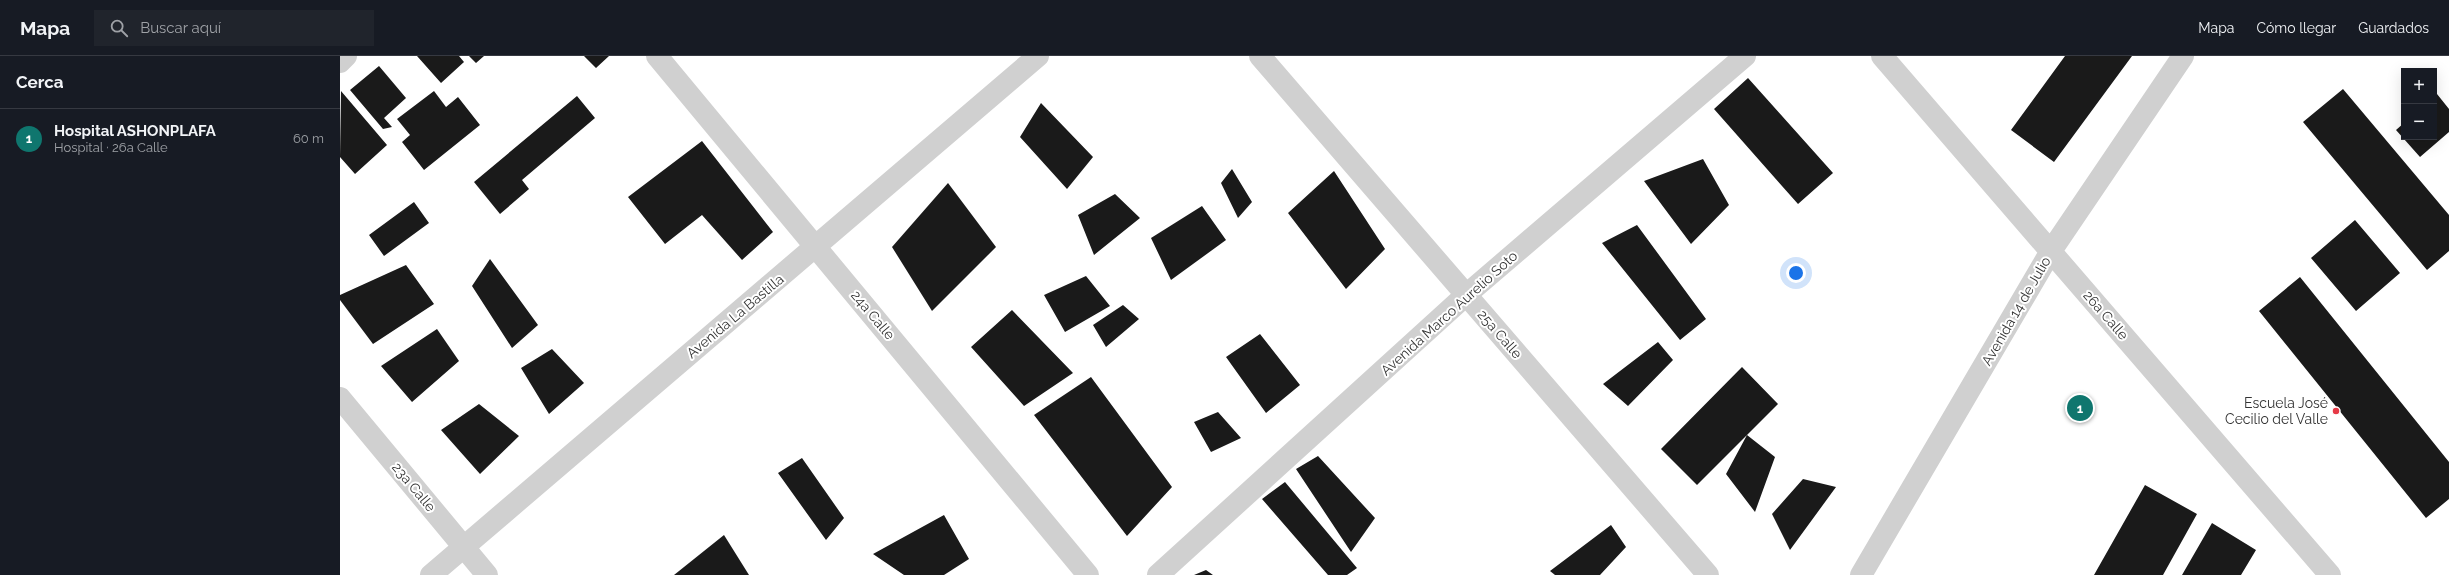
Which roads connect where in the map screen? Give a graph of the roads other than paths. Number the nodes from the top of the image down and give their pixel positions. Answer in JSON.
{"nodes":[{"id":1,"x":346,"y":56,"type":"edge"},
{"id":2,"x":657,"y":56,"type":"edge"},
{"id":3,"x":1038,"y":56,"type":"edge"},
{"id":4,"x":1260,"y":56,"type":"edge"},
{"id":5,"x":1745,"y":56,"type":"edge"},
{"id":6,"x":1882,"y":56,"type":"edge"},
{"id":7,"x":2183,"y":56,"type":"edge"},
{"id":8,"x":340,"y":62,"type":"edge"},
{"id":9,"x":816,"y":246,"type":"junction"},
{"id":10,"x":2051,"y":251,"type":"junction"},
{"id":11,"x":1466,"y":295,"type":"junction"},
{"id":12,"x":340,"y":398,"type":"edge"},
{"id":13,"x":464,"y":546,"type":"junction"},
{"id":14,"x":431,"y":575,"type":"edge"},
{"id":15,"x":487,"y":575,"type":"edge"},
{"id":16,"x":1088,"y":575,"type":"edge"},
{"id":17,"x":1158,"y":575,"type":"edge"},
{"id":18,"x":1708,"y":575,"type":"edge"},
{"id":19,"x":1861,"y":575,"type":"edge"},
{"id":20,"x":2330,"y":575,"type":"edge"}],
"edges":[{"from":1,"to":8,"type":"street"},
{"from":2,"to":9,"type":"street","name":"24a Calle"},
{"from":3,"to":9,"type":"street","name":"Avenida La Bastilla"},
{"from":4,"to":11,"type":"street","name":"25a Calle"},
{"from":5,"to":11,"type":"street","name":"Avenida Marco Aurelio Soto"},
{"from":6,"to":10,"type":"street","name":"26a Calle"},
{"from":7,"to":10,"type":"street","name":"Avenida 14 de Julio"},
{"from":9,"to":13,"type":"street","name":"Avenida La Bastilla"},
{"from":9,"to":16,"type":"street","name":"24a Calle"},
{"from":10,"to":19,"type":"street","name":"Avenida 14 de Julio"},
{"from":10,"to":20,"type":"street","name":"26a Calle"},
{"from":11,"to":17,"type":"street","name":"Avenida Marco Aurelio Soto"},
{"from":11,"to":18,"type":"street","name":"25a Calle"},
{"from":12,"to":13,"type":"street","name":"23a Calle"},
{"from":13,"to":14,"type":"street","name":"Avenida La Bastilla"},
{"from":13,"to":15,"type":"street","name":"23a Calle"}]}
